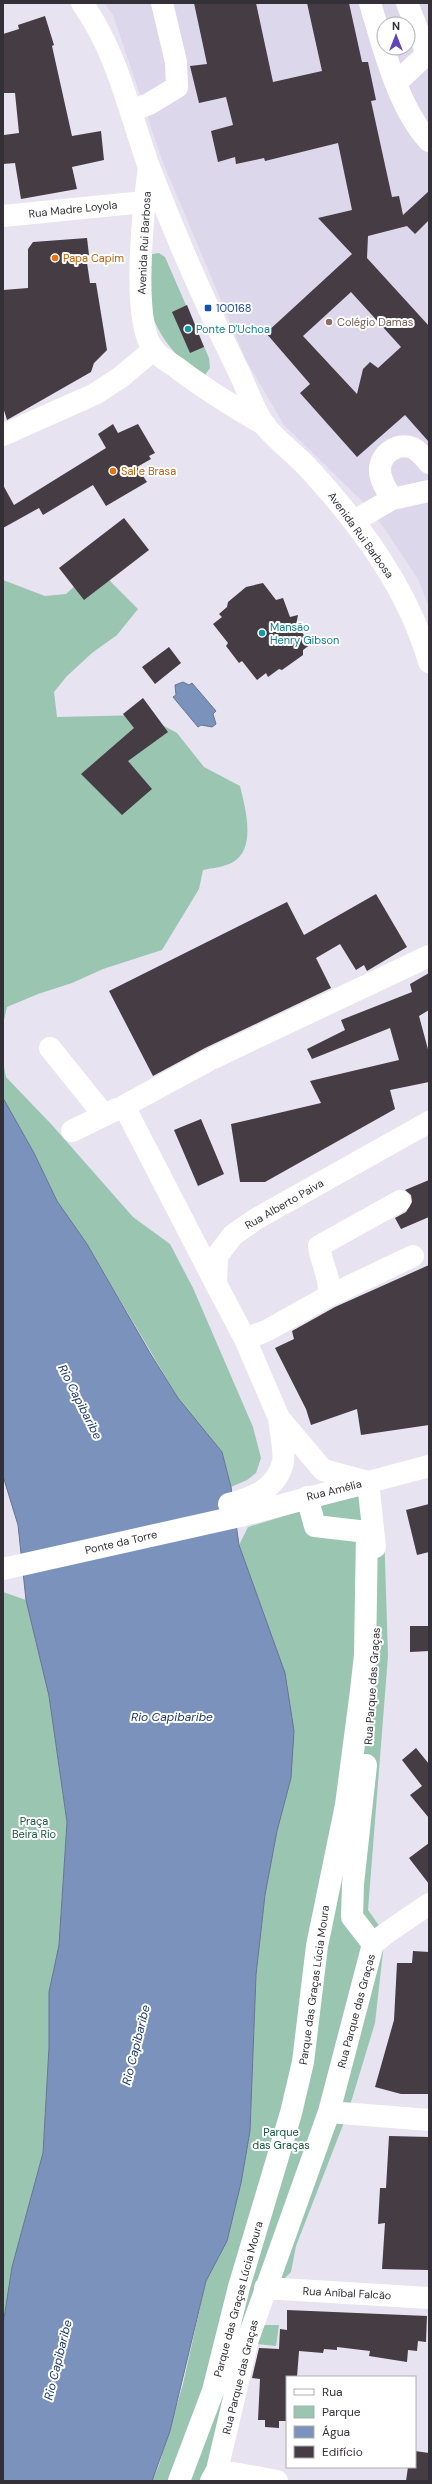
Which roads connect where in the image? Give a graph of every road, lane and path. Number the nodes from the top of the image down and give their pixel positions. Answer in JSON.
{"nodes":[{"id":1,"x":82,"y":3,"type":"edge"},
{"id":2,"x":162,"y":3,"type":"edge"},
{"id":3,"x":370,"y":3,"type":"edge"},
{"id":4,"x":407,"y":3,"type":"edge"},
{"id":5,"x":428,"y":53,"type":"edge"},
{"id":6,"x":396,"y":83,"type":"junction"},
{"id":7,"x":131,"y":111,"type":"junction"},
{"id":8,"x":429,"y":141,"type":"edge"},
{"id":9,"x":149,"y":167,"type":"junction"},
{"id":10,"x":144,"y":202,"type":"junction"},
{"id":11,"x":3,"y":216,"type":"edge"},
{"id":12,"x":153,"y":350,"type":"junction"},
{"id":13,"x":265,"y":425,"type":"junction"},
{"id":14,"x":3,"y":434,"type":"edge"},
{"id":15,"x":429,"y":463,"type":"edge"},
{"id":16,"x":429,"y":491,"type":"edge"},
{"id":17,"x":392,"y":499,"type":"junction"},
{"id":18,"x":354,"y":521,"type":"junction"},
{"id":19,"x":429,"y":662,"type":"edge"},
{"id":20,"x":429,"y":956,"type":"edge"},
{"id":21,"x":50,"y":1048,"type":"dead end"},
{"id":22,"x":124,"y":1106,"type":"junction"},
{"id":23,"x":104,"y":1115,"type":"junction"},
{"id":24,"x":429,"y":1122,"type":"edge"},
{"id":25,"x":72,"y":1131,"type":"dead end"},
{"id":26,"x":400,"y":1201,"type":"dead end"},
{"id":27,"x":413,"y":1256,"type":"dead end"},
{"id":28,"x":216,"y":1284,"type":"junction"},
{"id":29,"x":329,"y":1296,"type":"junction"},
{"id":30,"x":245,"y":1339,"type":"junction"},
{"id":31,"x":280,"y":1418,"type":"junction"},
{"id":32,"x":429,"y":1466,"type":"edge"},
{"id":33,"x":368,"y":1482,"type":"junction"},
{"id":34,"x":307,"y":1497,"type":"junction"},
{"id":35,"x":239,"y":1509,"type":"junction"},
{"id":36,"x":3,"y":1555,"type":"edge"},
{"id":37,"x":3,"y":1569,"type":"edge"},
{"id":38,"x":429,"y":1904,"type":"edge"},
{"id":39,"x":373,"y":1944,"type":"junction"},
{"id":40,"x":329,"y":2112,"type":"junction"},
{"id":41,"x":429,"y":2120,"type":"edge"},
{"id":42,"x":265,"y":2288,"type":"junction"},
{"id":43,"x":429,"y":2298,"type":"edge"},
{"id":44,"x":214,"y":2475,"type":"edge"},
{"id":45,"x":179,"y":2481,"type":"edge"},
{"id":46,"x":277,"y":2481,"type":"edge"}],
"edges":[{"from":1,"to":7,"type":"street","name":"Avenida Rui Barbosa"},
{"from":2,"to":7,"type":"street"},
{"from":3,"to":6,"type":"street"},
{"from":4,"to":5,"type":"street"},
{"from":5,"to":6,"type":"street"},
{"from":6,"to":8,"type":"street"},
{"from":7,"to":9,"type":"street","name":"Avenida Rui Barbosa"},
{"from":9,"to":10,"type":"street","name":"Avenida Rui Barbosa"},
{"from":9,"to":13,"type":"street","name":"Avenida Rui Barbosa"},
{"from":10,"to":11,"type":"street","name":"Rua Madre Loyola"},
{"from":10,"to":12,"type":"street","name":"Avenida Rui Barbosa"},
{"from":12,"to":13,"type":"street","name":"Avenida Rui Barbosa"},
{"from":12,"to":14,"type":"street"},
{"from":13,"to":18,"type":"street","name":"Avenida Rui Barbosa"},
{"from":15,"to":17,"type":"street"},
{"from":16,"to":17,"type":"street"},
{"from":17,"to":18,"type":"street"},
{"from":18,"to":19,"type":"street","name":"Avenida Rui Barbosa"},
{"from":20,"to":22,"type":"street"},
{"from":21,"to":23,"type":"street"},
{"from":22,"to":23,"type":"street"},
{"from":22,"to":28,"type":"street"},
{"from":23,"to":25,"type":"street"},
{"from":24,"to":28,"type":"street","name":"Rua Alberto Paiva"},
{"from":26,"to":29,"type":"street"},
{"from":27,"to":29,"type":"street"},
{"from":28,"to":30,"type":"street","name":"Rua Alberto Paiva"},
{"from":29,"to":30,"type":"street"},
{"from":30,"to":31,"type":"street","name":"Rua Alberto Paiva"},
{"from":31,"to":33,"type":"street","name":"Rua Alberto Paiva"},
{"from":31,"to":35,"type":"street","name":"Rua Alberto Paiva"},
{"from":32,"to":33,"type":"street","name":"Rua Amélia"},
{"from":33,"to":34,"type":"street","name":"Rua Amélia"},
{"from":33,"to":39,"type":"street","name":"Rua Parque das Graças"},
{"from":34,"to":35,"type":"street","name":"Rua Amélia"},
{"from":34,"to":45,"type":"street","name":"Parque das Graças Lúcia Moura"},
{"from":35,"to":36,"type":"street","name":"Ponte da Torre"},
{"from":35,"to":37,"type":"street","name":"Ponte da Torre"},
{"from":38,"to":39,"type":"street"},
{"from":39,"to":40,"type":"street","name":"Rua Parque das Graças"},
{"from":40,"to":41,"type":"street"},
{"from":40,"to":42,"type":"street","name":"Rua Parque das Graças"},
{"from":42,"to":43,"type":"street","name":"Rua Aníbal Falcão"},
{"from":42,"to":44,"type":"street","name":"Rua Parque das Graças"},
{"from":44,"to":46,"type":"street"}]}
